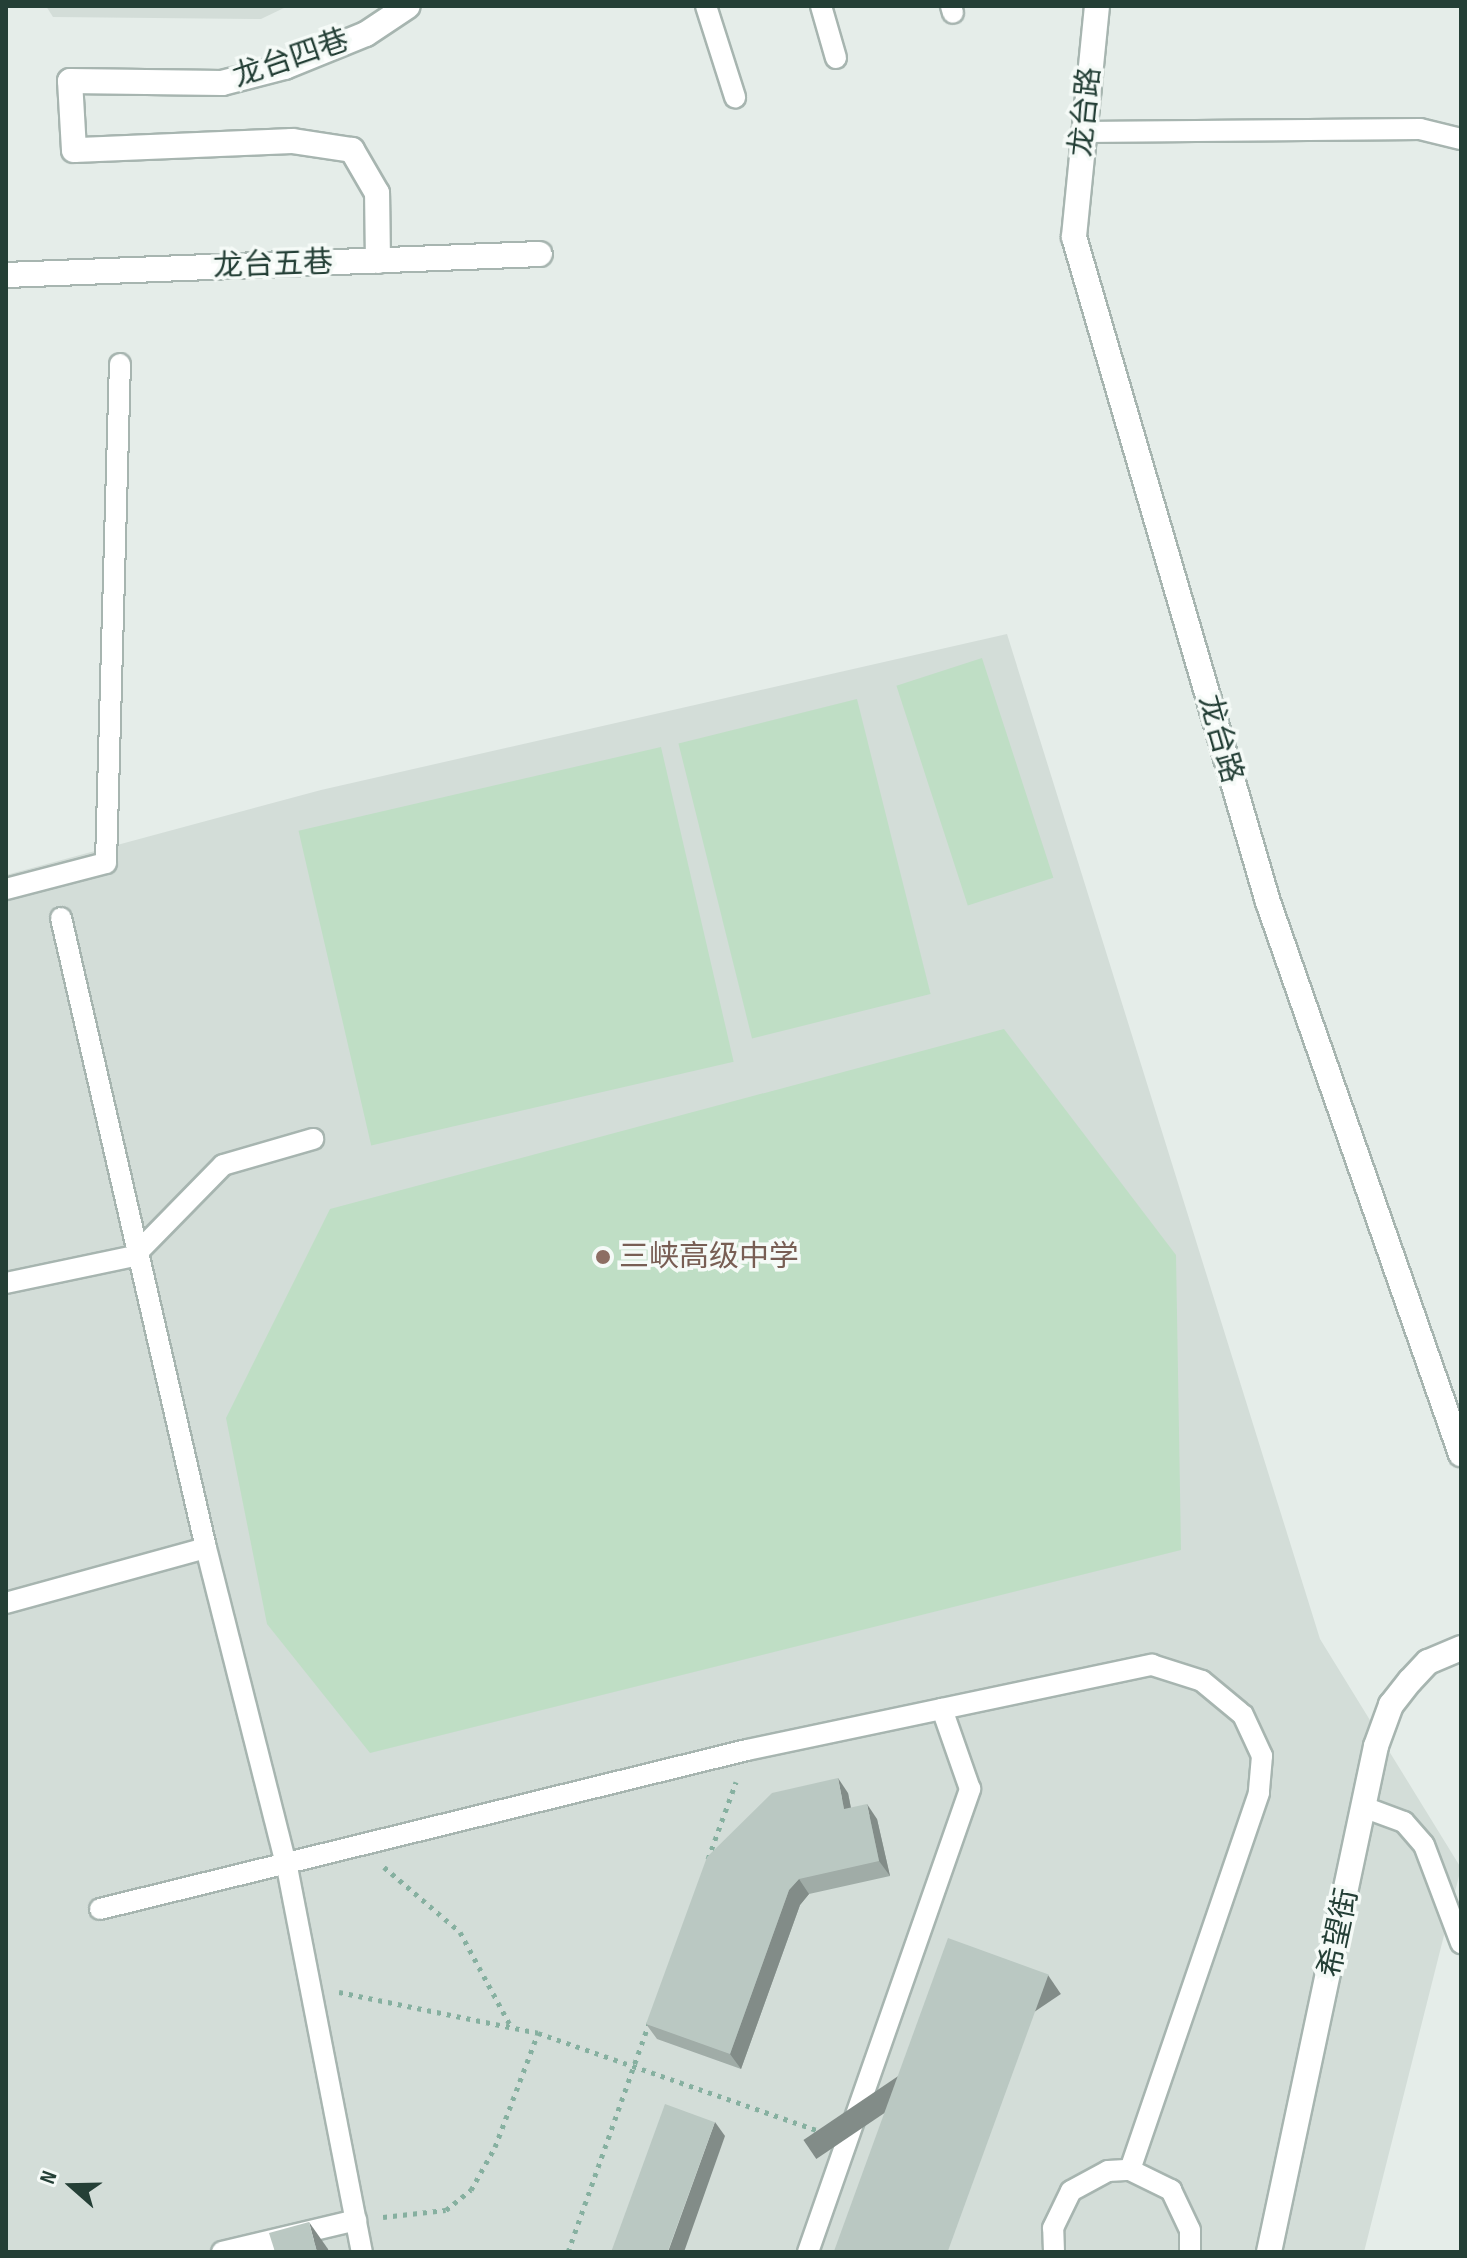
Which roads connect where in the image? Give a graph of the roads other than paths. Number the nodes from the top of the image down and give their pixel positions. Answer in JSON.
{"nodes":[{"id":1,"x":408,"y":6,"type":"edge"},
{"id":2,"x":706,"y":6,"type":"edge"},
{"id":3,"x":821,"y":6,"type":"edge"},
{"id":4,"x":1097,"y":6,"type":"edge"},
{"id":5,"x":836,"y":58,"type":"dead end"},
{"id":6,"x":735,"y":97,"type":"dead end"},
{"id":7,"x":1084,"y":132,"type":"junction"},
{"id":8,"x":1461,"y":139,"type":"edge"},
{"id":9,"x":540,"y":254,"type":"dead end"},
{"id":10,"x":378,"y":261,"type":"junction"},
{"id":11,"x":6,"y":275,"type":"edge"},
{"id":12,"x":120,"y":364,"type":"dead end"},
{"id":13,"x":6,"y":889,"type":"edge"},
{"id":14,"x":61,"y":918,"type":"dead end"},
{"id":15,"x":313,"y":1139,"type":"dead end"},
{"id":16,"x":138,"y":1253,"type":"junction"},
{"id":17,"x":6,"y":1283,"type":"edge"},
{"id":18,"x":1461,"y":1454,"type":"edge"},
{"id":19,"x":206,"y":1548,"type":"junction"},
{"id":20,"x":6,"y":1603,"type":"edge"},
{"id":21,"x":1461,"y":1648,"type":"edge"},
{"id":22,"x":942,"y":1709,"type":"junction"},
{"id":23,"x":1366,"y":1808,"type":"junction"},
{"id":24,"x":287,"y":1867,"type":"junction"},
{"id":25,"x":100,"y":1909,"type":"dead end"},
{"id":26,"x":1461,"y":1943,"type":"edge"},
{"id":27,"x":1130,"y":2170,"type":"junction"},
{"id":28,"x":356,"y":2220,"type":"junction"},
{"id":29,"x":235,"y":2251,"type":"edge"},
{"id":30,"x":362,"y":2252,"type":"edge"},
{"id":31,"x":808,"y":2252,"type":"edge"},
{"id":32,"x":1054,"y":2252,"type":"edge"},
{"id":33,"x":1190,"y":2252,"type":"edge"},
{"id":34,"x":1269,"y":2252,"type":"edge"}],
"edges":[{"from":1,"to":10,"type":"street","name":"龙台四巷"},
{"from":2,"to":6,"type":"lane"},
{"from":3,"to":5,"type":"lane"},
{"from":4,"to":7,"type":"street","name":"龙台路"},
{"from":7,"to":8,"type":"lane"},
{"from":7,"to":18,"type":"street","name":"龙台路"},
{"from":9,"to":10,"type":"street","name":"龙台五巷"},
{"from":10,"to":11,"type":"street","name":"龙台五巷"},
{"from":12,"to":13,"type":"lane"},
{"from":14,"to":16,"type":"lane"},
{"from":15,"to":16,"type":"lane"},
{"from":16,"to":17,"type":"lane"},
{"from":16,"to":19,"type":"lane"},
{"from":19,"to":20,"type":"lane"},
{"from":19,"to":24,"type":"lane"},
{"from":21,"to":23,"type":"street","name":"希望街"},
{"from":22,"to":24,"type":"lane"},
{"from":22,"to":27,"type":"lane"},
{"from":22,"to":31,"type":"lane"},
{"from":23,"to":26,"type":"lane"},
{"from":23,"to":34,"type":"street","name":"希望街"},
{"from":24,"to":25,"type":"lane"},
{"from":24,"to":28,"type":"lane"},
{"from":27,"to":32,"type":"lane"},
{"from":27,"to":33,"type":"lane"},
{"from":28,"to":29,"type":"lane"},
{"from":28,"to":30,"type":"lane"}]}
